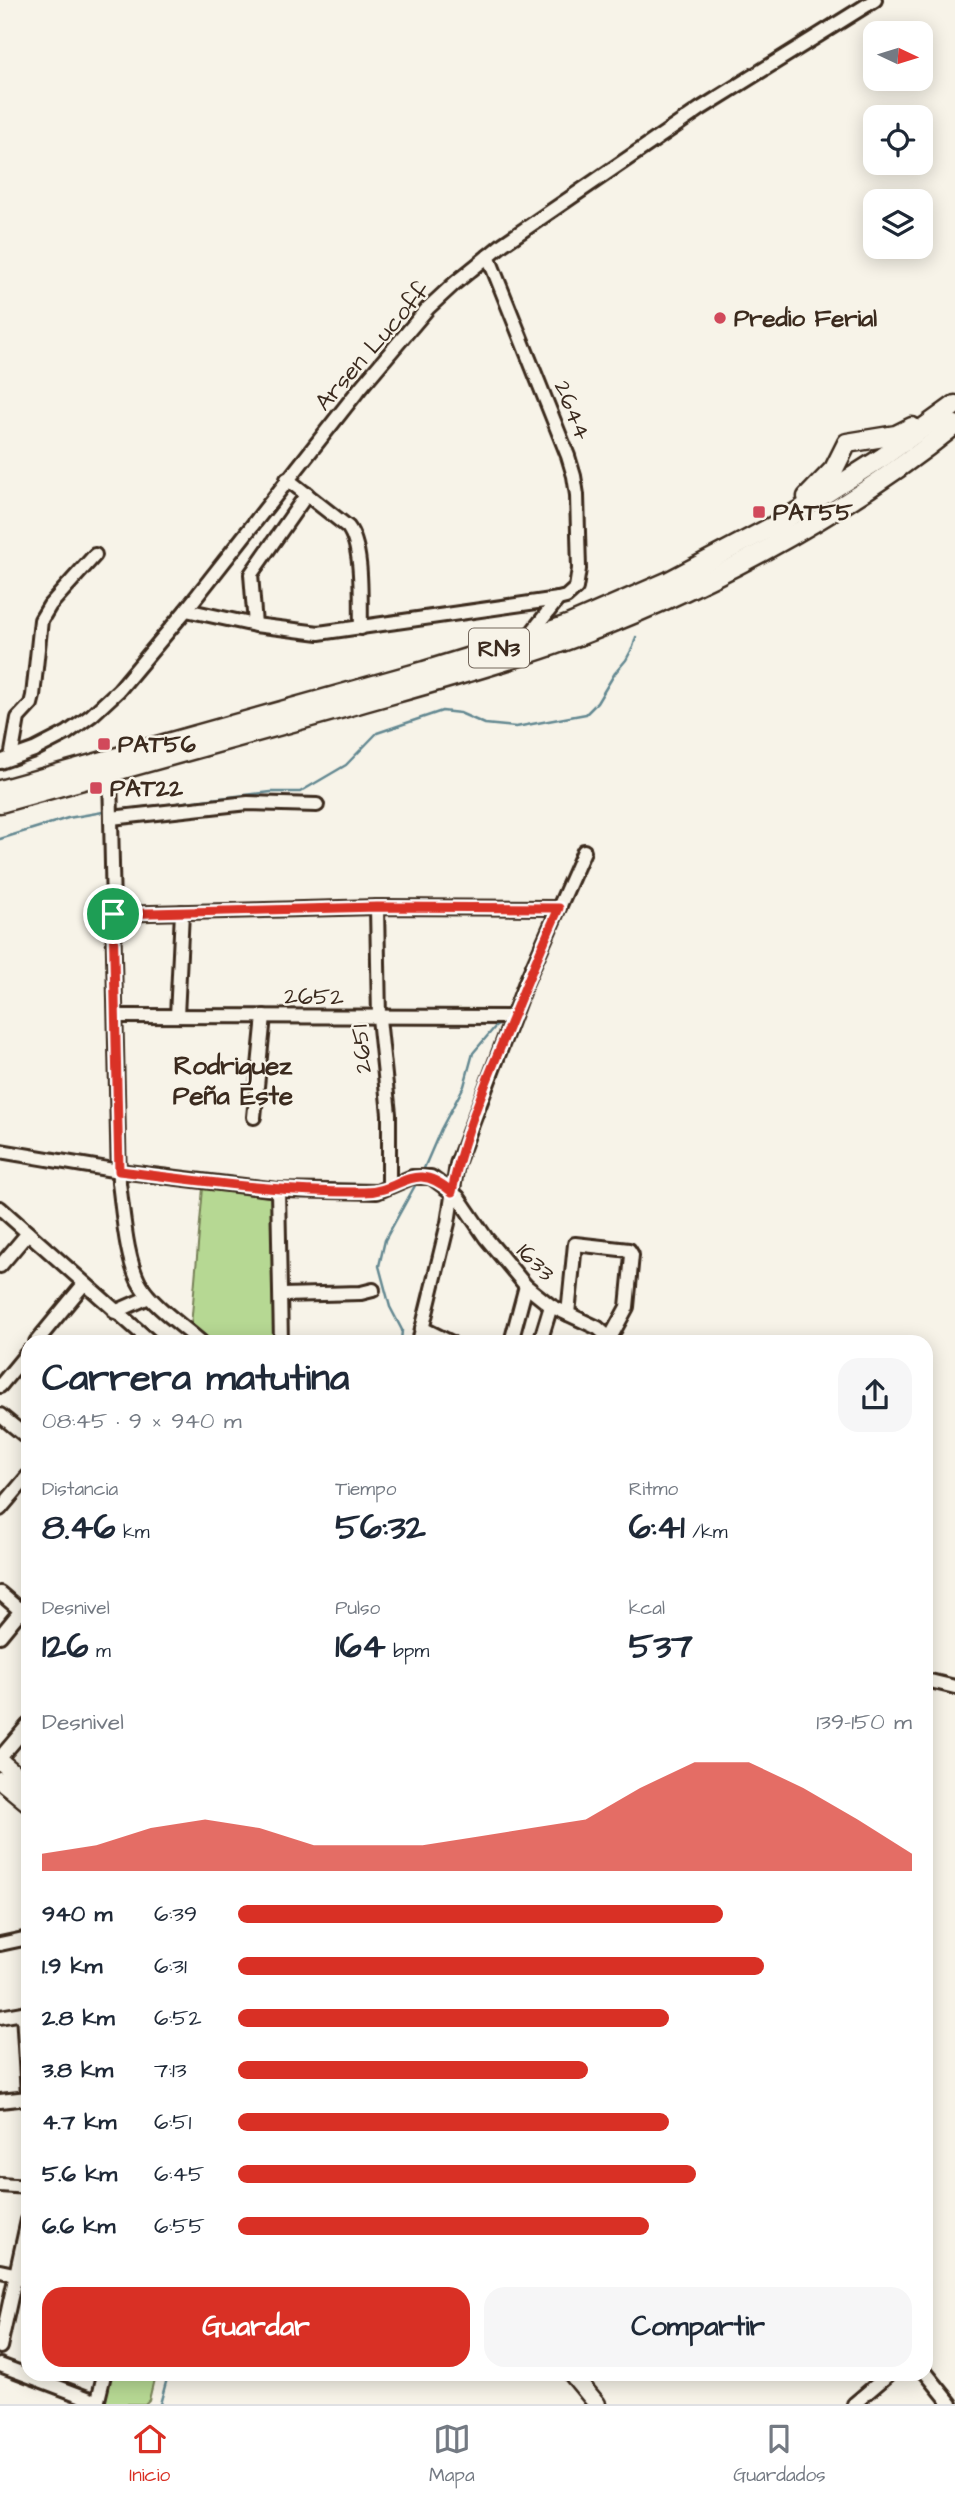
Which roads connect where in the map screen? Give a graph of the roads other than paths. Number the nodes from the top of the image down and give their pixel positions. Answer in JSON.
{"nodes":[{"id":1,"x":875,"y":0,"type":"edge"},
{"id":2,"x":488,"y":256,"type":"junction"},
{"id":3,"x":952,"y":414,"type":"edge"},
{"id":4,"x":287,"y":479,"type":"junction"},
{"id":5,"x":307,"y":494,"type":"junction"},
{"id":6,"x":781,"y":522,"type":"junction"},
{"id":7,"x":95,"y":555,"type":"dead end"},
{"id":8,"x":558,"y":599,"type":"junction"},
{"id":9,"x":186,"y":610,"type":"junction"},
{"id":10,"x":254,"y":625,"type":"junction"},
{"id":11,"x":361,"y":628,"type":"junction"},
{"id":12,"x":526,"y":640,"type":"junction"},
{"id":13,"x":6,"y":760,"type":"edge"},
{"id":14,"x":110,"y":773,"type":"junction"},
{"id":15,"x":0,"y":790,"type":"edge"},
{"id":16,"x":0,"y":803,"type":"edge"},
{"id":17,"x":317,"y":805,"type":"dead end"},
{"id":18,"x":111,"y":818,"type":"junction"},
{"id":19,"x":584,"y":851,"type":"dead end"},
{"id":20,"x":377,"y":907,"type":"junction"},
{"id":21,"x":559,"y":908,"type":"junction"},
{"id":22,"x":182,"y":912,"type":"junction"},
{"id":23,"x":113,"y":914,"type":"junction"},
{"id":24,"x":116,"y":1016,"type":"junction"},
{"id":25,"x":177,"y":1016,"type":"junction"},
{"id":26,"x":264,"y":1016,"type":"junction"},
{"id":27,"x":512,"y":1017,"type":"junction"},
{"id":28,"x":379,"y":1018,"type":"junction"},
{"id":29,"x":254,"y":1117,"type":"dead end"},
{"id":30,"x":0,"y":1151,"type":"edge"},
{"id":31,"x":119,"y":1171,"type":"junction"},
{"id":32,"x":390,"y":1186,"type":"junction"},
{"id":33,"x":278,"y":1191,"type":"junction"},
{"id":34,"x":452,"y":1192,"type":"junction"},
{"id":35,"x":0,"y":1208,"type":"edge"},
{"id":36,"x":29,"y":1233,"type":"junction"},
{"id":37,"x":0,"y":1266,"type":"edge"},
{"id":38,"x":84,"y":1284,"type":"junction"},
{"id":39,"x":526,"y":1286,"type":"junction"},
{"id":40,"x":373,"y":1290,"type":"dead end"},
{"id":41,"x":282,"y":1295,"type":"junction"},
{"id":42,"x":149,"y":1297,"type":"junction"},
{"id":43,"x":551,"y":1307,"type":"junction"},
{"id":44,"x":116,"y":1312,"type":"junction"},
{"id":45,"x":568,"y":1314,"type":"junction"},
{"id":46,"x":422,"y":1328,"type":"junction"},
{"id":47,"x":42,"y":1335,"type":"edge"},
{"id":48,"x":141,"y":1335,"type":"edge"},
{"id":49,"x":193,"y":1335,"type":"edge"},
{"id":50,"x":281,"y":1335,"type":"edge"},
{"id":51,"x":420,"y":1335,"type":"edge"},
{"id":52,"x":436,"y":1335,"type":"edge"},
{"id":53,"x":513,"y":1335,"type":"edge"},
{"id":54,"x":542,"y":1335,"type":"edge"},
{"id":55,"x":606,"y":1335,"type":"edge"},
{"id":56,"x":614,"y":1335,"type":"edge"},
{"id":57,"x":21,"y":1360,"type":"edge"},
{"id":58,"x":0,"y":1386,"type":"edge"},
{"id":59,"x":0,"y":1415,"type":"edge"},
{"id":60,"x":21,"y":1432,"type":"edge"},
{"id":61,"x":21,"y":1484,"type":"edge"},
{"id":62,"x":0,"y":1509,"type":"edge"},
{"id":63,"x":0,"y":1593,"type":"edge"},
{"id":64,"x":21,"y":1607,"type":"edge"},
{"id":65,"x":21,"y":1615,"type":"edge"},
{"id":66,"x":0,"y":1636,"type":"edge"},
{"id":67,"x":933,"y":1681,"type":"edge"},
{"id":68,"x":955,"y":1687,"type":"edge"},
{"id":69,"x":21,"y":1734,"type":"edge"},
{"id":70,"x":0,"y":1759,"type":"edge"},
{"id":71,"x":21,"y":1778,"type":"edge"},
{"id":72,"x":0,"y":1780,"type":"edge"},
{"id":73,"x":21,"y":1797,"type":"edge"},
{"id":74,"x":21,"y":1940,"type":"edge"},
{"id":75,"x":0,"y":1944,"type":"edge"},
{"id":76,"x":21,"y":2013,"type":"edge"},
{"id":77,"x":0,"y":2017,"type":"edge"},
{"id":78,"x":21,"y":2097,"type":"edge"},
{"id":79,"x":0,"y":2101,"type":"edge"},
{"id":80,"x":0,"y":2185,"type":"edge"},
{"id":81,"x":21,"y":2186,"type":"edge"},
{"id":82,"x":0,"y":2271,"type":"edge"},
{"id":83,"x":21,"y":2276,"type":"edge"},
{"id":84,"x":21,"y":2279,"type":"edge"},
{"id":85,"x":0,"y":2347,"type":"edge"},
{"id":86,"x":0,"y":2365,"type":"edge"},
{"id":87,"x":21,"y":2373,"type":"edge"},
{"id":88,"x":41,"y":2381,"type":"edge"},
{"id":89,"x":102,"y":2381,"type":"edge"},
{"id":90,"x":578,"y":2381,"type":"edge"},
{"id":91,"x":881,"y":2381,"type":"edge"},
{"id":92,"x":932,"y":2381,"type":"edge"},
{"id":93,"x":97,"y":2403,"type":"edge"},
{"id":94,"x":597,"y":2404,"type":"edge"},
{"id":95,"x":854,"y":2404,"type":"edge"},
{"id":96,"x":951,"y":2404,"type":"edge"}],
"edges":[{"from":1,"to":2,"type":"street","name":"Arsen Lucoff"},
{"from":2,"to":4,"type":"street","name":"Arsen Lucoff"},
{"from":2,"to":8,"type":"street","name":"2644"},
{"from":3,"to":6,"type":"highway","number":"RN3"},
{"from":3,"to":6,"type":"highway"},
{"from":3,"to":14,"type":"highway","number":"RN3"},
{"from":4,"to":5,"type":"street"},
{"from":4,"to":9,"type":"street","name":"Arsen Lucoff"},
{"from":5,"to":10,"type":"street"},
{"from":5,"to":11,"type":"street"},
{"from":6,"to":12,"type":"highway","number":"RN3"},
{"from":7,"to":13,"type":"street"},
{"from":8,"to":11,"type":"street"},
{"from":8,"to":12,"type":"street"},
{"from":9,"to":10,"type":"street"},
{"from":9,"to":13,"type":"street","name":"Arsen Lucoff"},
{"from":10,"to":11,"type":"street"},
{"from":12,"to":15,"type":"highway","number":"RN3"},
{"from":14,"to":16,"type":"highway","number":"RN3"},
{"from":14,"to":18,"type":"street"},
{"from":17,"to":18,"type":"street"},
{"from":18,"to":23,"type":"street"},
{"from":19,"to":21,"type":"street"},
{"from":20,"to":21,"type":"street"},
{"from":20,"to":22,"type":"street"},
{"from":20,"to":28,"type":"street","name":"2651"},
{"from":21,"to":27,"type":"street"},
{"from":22,"to":23,"type":"street"},
{"from":22,"to":25,"type":"street"},
{"from":23,"to":24,"type":"street"},
{"from":24,"to":25,"type":"street","name":"2652"},
{"from":24,"to":31,"type":"street"},
{"from":25,"to":26,"type":"street","name":"2652"},
{"from":26,"to":28,"type":"street","name":"2652"},
{"from":26,"to":29,"type":"street"},
{"from":27,"to":28,"type":"street","name":"2652"},
{"from":27,"to":34,"type":"street"},
{"from":28,"to":32,"type":"street","name":"2651"},
{"from":30,"to":31,"type":"street"},
{"from":31,"to":33,"type":"street"},
{"from":31,"to":42,"type":"street"},
{"from":32,"to":33,"type":"street"},
{"from":32,"to":34,"type":"street"},
{"from":33,"to":41,"type":"street"},
{"from":34,"to":39,"type":"street","name":"1633"},
{"from":34,"to":46,"type":"street"},
{"from":35,"to":36,"type":"street"},
{"from":36,"to":37,"type":"street"},
{"from":36,"to":38,"type":"street"},
{"from":38,"to":44,"type":"street"},
{"from":38,"to":47,"type":"street"},
{"from":39,"to":43,"type":"street","name":"1633"},
{"from":39,"to":53,"type":"street"},
{"from":40,"to":41,"type":"street"},
{"from":41,"to":50,"type":"street"},
{"from":42,"to":44,"type":"street"},
{"from":42,"to":49,"type":"street"},
{"from":43,"to":45,"type":"street","name":"1633"},
{"from":43,"to":54,"type":"street"},
{"from":44,"to":48,"type":"street"},
{"from":45,"to":55,"type":"street","name":"1633"},
{"from":45,"to":56,"type":"street"},
{"from":46,"to":51,"type":"street"},
{"from":46,"to":52,"type":"street"},
{"from":57,"to":58,"type":"street"},
{"from":59,"to":60,"type":"street"},
{"from":61,"to":62,"type":"street"},
{"from":63,"to":64,"type":"street"},
{"from":65,"to":66,"type":"street"},
{"from":67,"to":68,"type":"street"},
{"from":69,"to":70,"type":"street"},
{"from":70,"to":71,"type":"main road"},
{"from":72,"to":73,"type":"main road"},
{"from":74,"to":75,"type":"street"},
{"from":76,"to":77,"type":"street"},
{"from":78,"to":79,"type":"street"},
{"from":80,"to":81,"type":"street"},
{"from":82,"to":83,"type":"street"},
{"from":84,"to":85,"type":"street"},
{"from":86,"to":87,"type":"street"},
{"from":88,"to":93,"type":"street"},
{"from":89,"to":93,"type":"street"},
{"from":90,"to":94,"type":"main road"},
{"from":91,"to":95,"type":"street"},
{"from":92,"to":96,"type":"street"}]}
